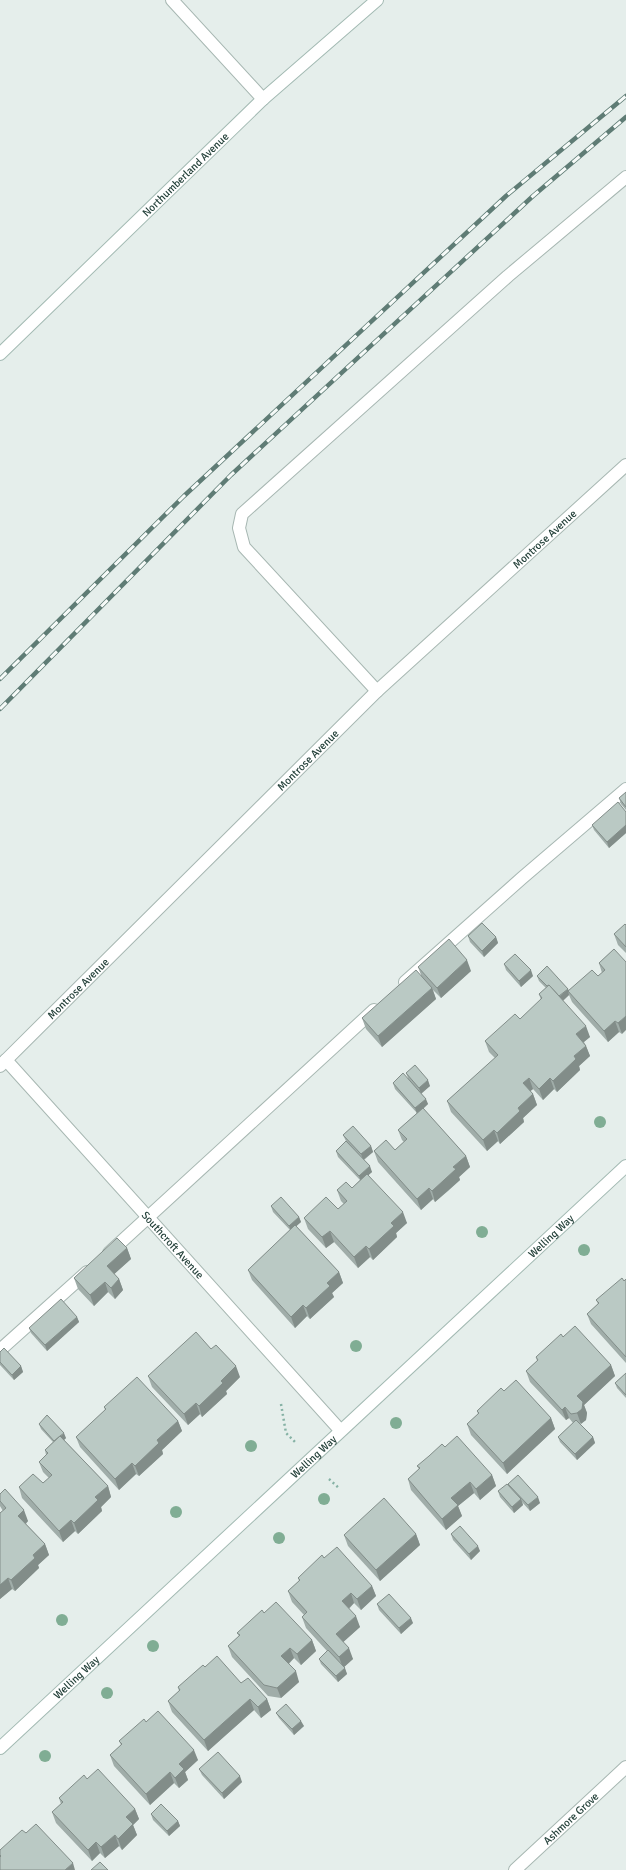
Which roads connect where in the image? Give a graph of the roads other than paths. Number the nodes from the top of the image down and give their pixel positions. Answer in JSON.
{"nodes":[{"id":1,"x":172,"y":0,"type":"edge"},
{"id":2,"x":377,"y":0,"type":"edge"},
{"id":3,"x":263,"y":99,"type":"junction"},
{"id":4,"x":626,"y":177,"type":"edge"},
{"id":5,"x":0,"y":354,"type":"edge"},
{"id":6,"x":626,"y":465,"type":"edge"},
{"id":7,"x":377,"y":691,"type":"junction"},
{"id":8,"x":626,"y":789,"type":"edge"},
{"id":9,"x":394,"y":992,"type":"edge"},
{"id":10,"x":382,"y":1003,"type":"edge"},
{"id":11,"x":3,"y":1063,"type":"edge"},
{"id":12,"x":626,"y":1166,"type":"edge"},
{"id":13,"x":148,"y":1218,"type":"junction"},
{"id":14,"x":0,"y":1350,"type":"edge"},
{"id":15,"x":340,"y":1430,"type":"junction"},
{"id":16,"x":0,"y":1748,"type":"edge"},
{"id":17,"x":626,"y":1767,"type":"edge"},
{"id":18,"x":515,"y":1870,"type":"edge"}],
"edges":[{"from":1,"to":3,"type":"street"},
{"from":2,"to":3,"type":"street","name":"Northumberland Avenue"},
{"from":3,"to":5,"type":"street","name":"Northumberland Avenue"},
{"from":4,"to":7,"type":"street"},
{"from":6,"to":7,"type":"street","name":"Montrose Avenue"},
{"from":7,"to":11,"type":"street","name":"Montrose Avenue"},
{"from":8,"to":9,"type":"street"},
{"from":10,"to":13,"type":"street"},
{"from":11,"to":13,"type":"street","name":"Southcroft Avenue"},
{"from":12,"to":15,"type":"street","name":"Welling Way"},
{"from":13,"to":14,"type":"street"},
{"from":13,"to":15,"type":"street","name":"Southcroft Avenue"},
{"from":15,"to":16,"type":"street","name":"Welling Way"},
{"from":17,"to":18,"type":"street","name":"Ashmore Grove"}]}
